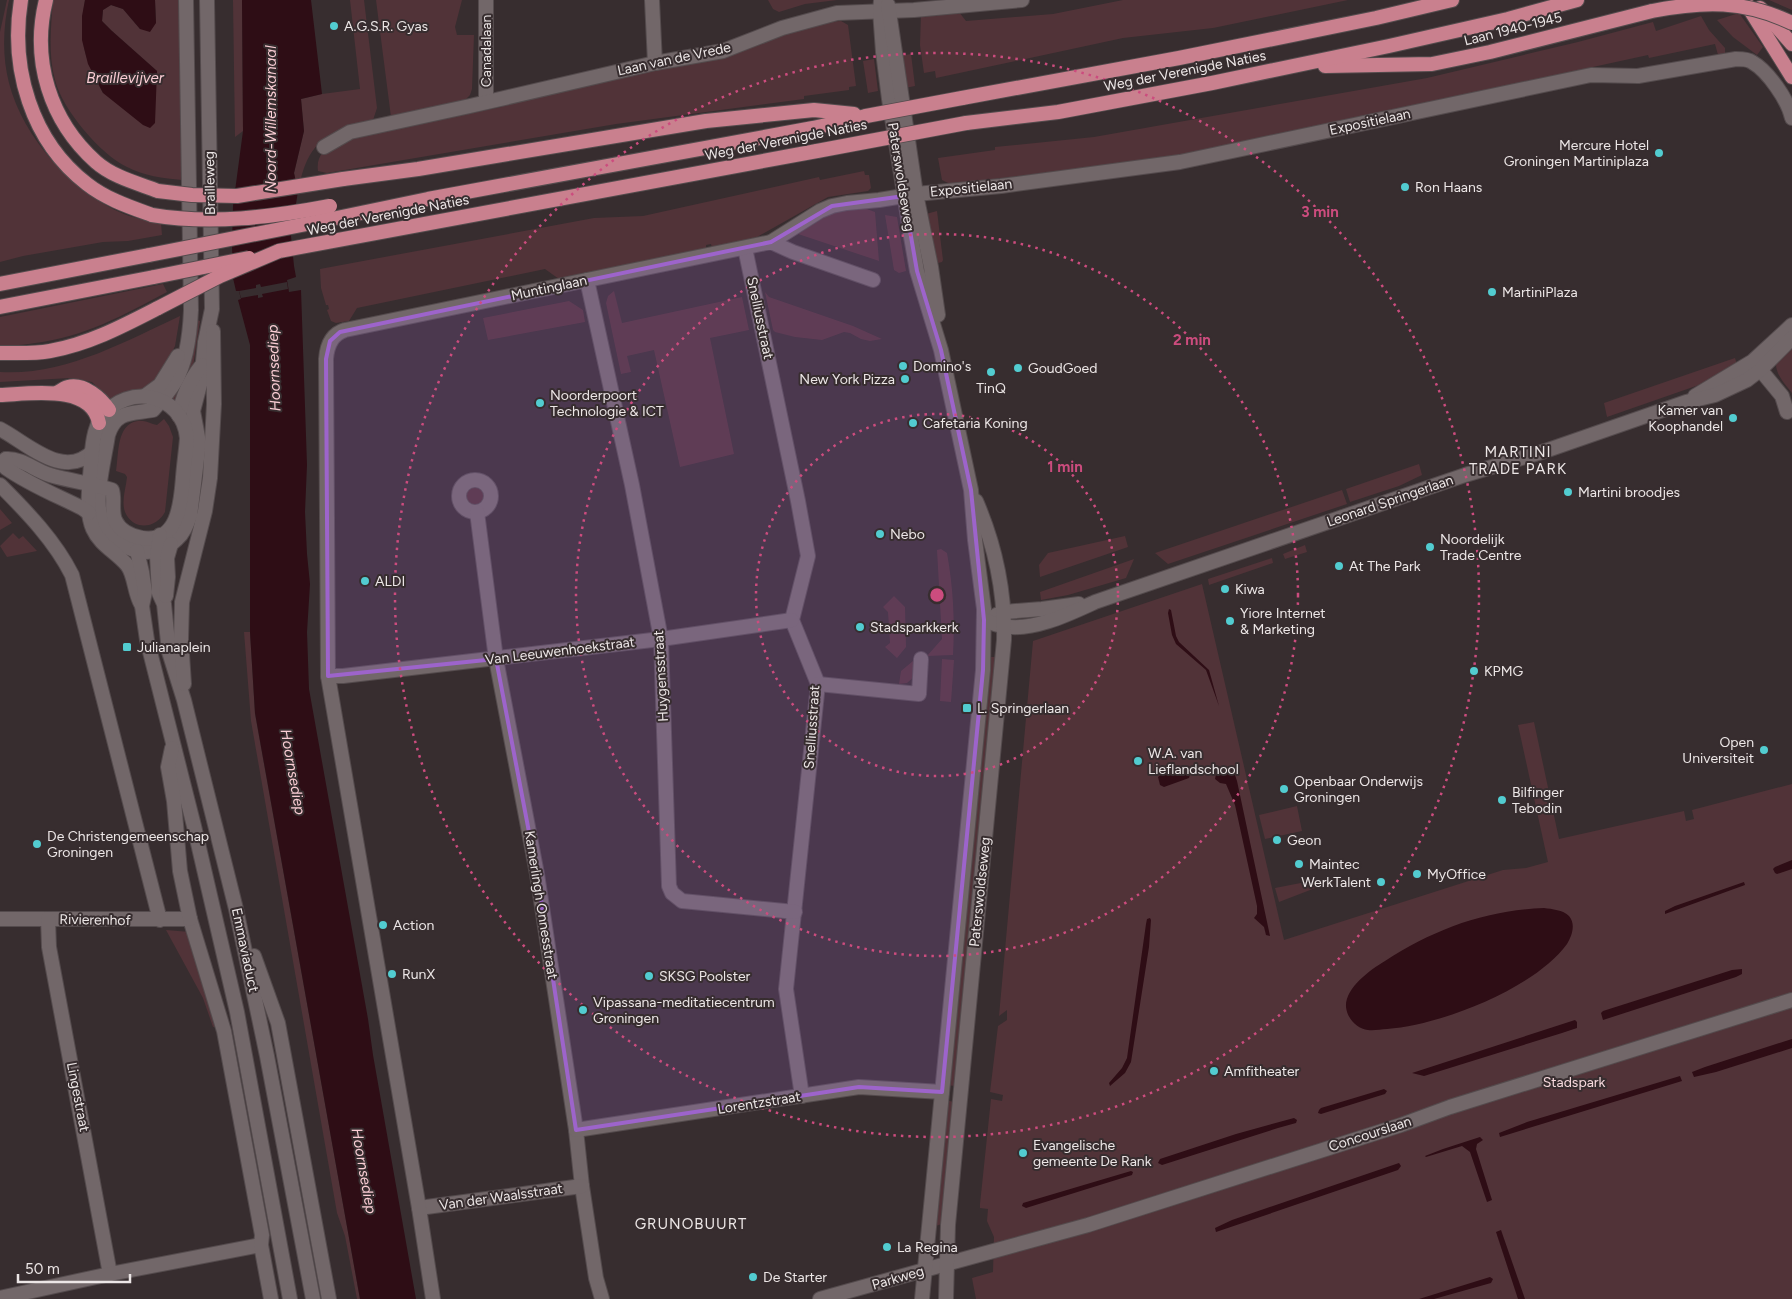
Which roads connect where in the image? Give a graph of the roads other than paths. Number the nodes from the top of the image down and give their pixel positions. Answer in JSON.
{"nodes":[{"id":1,"x":21,"y":0,"type":"edge"},
{"id":2,"x":46,"y":0,"type":"edge"},
{"id":3,"x":186,"y":0,"type":"edge"},
{"id":4,"x":208,"y":0,"type":"edge"},
{"id":5,"x":486,"y":0,"type":"edge"},
{"id":6,"x":652,"y":0,"type":"edge"},
{"id":7,"x":1022,"y":0,"type":"edge"},
{"id":8,"x":1452,"y":0,"type":"edge"},
{"id":9,"x":1577,"y":0,"type":"edge"},
{"id":10,"x":1744,"y":0,"type":"edge"},
{"id":11,"x":1753,"y":0,"type":"edge"},
{"id":12,"x":884,"y":5,"type":"edge"},
{"id":13,"x":1792,"y":23,"type":"edge"},
{"id":14,"x":1792,"y":44,"type":"edge"},
{"id":15,"x":654,"y":63,"type":"junction"},
{"id":16,"x":1294,"y":66,"type":"junction"},
{"id":17,"x":1792,"y":76,"type":"edge"},
{"id":18,"x":486,"y":101,"type":"junction"},
{"id":19,"x":866,"y":116,"type":"junction"},
{"id":20,"x":1792,"y":118,"type":"edge"},
{"id":21,"x":324,"y":147,"type":"dead end"},
{"id":22,"x":910,"y":195,"type":"junction"},
{"id":23,"x":331,"y":212,"type":"junction"},
{"id":24,"x":771,"y":242,"type":"junction"},
{"id":25,"x":745,"y":248,"type":"junction"},
{"id":26,"x":279,"y":251,"type":"junction"},
{"id":27,"x":587,"y":280,"type":"junction"},
{"id":28,"x":873,"y":280,"type":"dead end"},
{"id":29,"x":0,"y":284,"type":"edge"},
{"id":30,"x":0,"y":307,"type":"edge"},
{"id":31,"x":212,"y":309,"type":"junction"},
{"id":32,"x":1792,"y":325,"type":"edge"},
{"id":33,"x":1792,"y":338,"type":"edge"},
{"id":34,"x":187,"y":343,"type":"junction"},
{"id":35,"x":0,"y":353,"type":"edge"},
{"id":36,"x":1757,"y":366,"type":"junction"},
{"id":37,"x":56,"y":393,"type":"junction"},
{"id":38,"x":0,"y":395,"type":"edge"},
{"id":39,"x":145,"y":396,"type":"junction"},
{"id":40,"x":162,"y":400,"type":"junction"},
{"id":41,"x":1787,"y":412,"type":"dead end"},
{"id":42,"x":111,"y":416,"type":"junction"},
{"id":43,"x":186,"y":416,"type":"junction"},
{"id":44,"x":99,"y":423,"type":"junction"},
{"id":45,"x":0,"y":429,"type":"edge"},
{"id":46,"x":93,"y":451,"type":"junction"},
{"id":47,"x":3,"y":456,"type":"edge"},
{"id":48,"x":0,"y":485,"type":"edge"},
{"id":49,"x":93,"y":489,"type":"junction"},
{"id":50,"x":971,"y":490,"type":"junction"},
{"id":51,"x":94,"y":510,"type":"junction"},
{"id":52,"x":477,"y":512,"type":"dead end"},
{"id":53,"x":166,"y":540,"type":"junction"},
{"id":54,"x":137,"y":551,"type":"junction"},
{"id":55,"x":158,"y":551,"type":"junction"},
{"id":56,"x":1095,"y":602,"type":"junction"},
{"id":57,"x":164,"y":604,"type":"junction"},
{"id":58,"x":142,"y":606,"type":"junction"},
{"id":59,"x":1004,"y":612,"type":"junction"},
{"id":60,"x":792,"y":620,"type":"junction"},
{"id":61,"x":984,"y":620,"type":"junction"},
{"id":62,"x":1004,"y":626,"type":"junction"},
{"id":63,"x":661,"y":639,"type":"junction"},
{"id":64,"x":496,"y":659,"type":"junction"},
{"id":65,"x":922,"y":659,"type":"dead end"},
{"id":66,"x":328,"y":676,"type":"junction"},
{"id":67,"x":818,"y":684,"type":"junction"},
{"id":68,"x":184,"y":700,"type":"junction"},
{"id":69,"x":172,"y":745,"type":"junction"},
{"id":70,"x":236,"y":909,"type":"junction"},
{"id":71,"x":796,"y":912,"type":"junction"},
{"id":72,"x":0,"y":919,"type":"edge"},
{"id":73,"x":190,"y":919,"type":"junction"},
{"id":74,"x":48,"y":920,"type":"junction"},
{"id":75,"x":160,"y":920,"type":"junction"},
{"id":76,"x":1792,"y":1000,"type":"edge"},
{"id":77,"x":942,"y":1092,"type":"junction"},
{"id":78,"x":802,"y":1096,"type":"junction"},
{"id":79,"x":576,"y":1130,"type":"junction"},
{"id":80,"x":582,"y":1186,"type":"junction"},
{"id":81,"x":419,"y":1208,"type":"junction"},
{"id":82,"x":261,"y":1245,"type":"junction"},
{"id":83,"x":946,"y":1264,"type":"junction"},
{"id":84,"x":924,"y":1271,"type":"junction"},
{"id":85,"x":110,"y":1274,"type":"junction"},
{"id":86,"x":0,"y":1298,"type":"edge"},
{"id":87,"x":270,"y":1299,"type":"edge"},
{"id":88,"x":290,"y":1299,"type":"edge"},
{"id":89,"x":313,"y":1299,"type":"edge"},
{"id":90,"x":329,"y":1299,"type":"edge"},
{"id":91,"x":433,"y":1299,"type":"edge"},
{"id":92,"x":602,"y":1299,"type":"edge"},
{"id":93,"x":820,"y":1299,"type":"edge"},
{"id":94,"x":922,"y":1299,"type":"edge"},
{"id":95,"x":946,"y":1299,"type":"edge"}],
"edges":[{"from":1,"to":23,"type":"highway","bridge":true},
{"from":2,"to":19,"type":"highway","bridge":true},
{"from":3,"to":34,"type":"street","name":"Brailleweg"},
{"from":4,"to":31,"type":"street","name":"Brailleweg"},
{"from":5,"to":18,"type":"street","name":"Canadalaan"},
{"from":6,"to":15,"type":"street"},
{"from":7,"to":12,"type":"street","name":"Laan van de Vrede"},
{"from":8,"to":19,"type":"highway","name":"Weg der Verenigde Naties","bridge":true},
{"from":9,"to":16,"type":"highway","name":"Weg der Verenigde Naties"},
{"from":10,"to":17,"type":"highway"},
{"from":11,"to":14,"type":"highway"},
{"from":12,"to":15,"type":"street","name":"Laan van de Vrede"},
{"from":12,"to":22,"type":"street","name":"Paterswoldseweg"},
{"from":13,"to":16,"type":"highway","name":"Laan 1940-1945","bridge":true},
{"from":15,"to":18,"type":"street","name":"Laan van de Vrede"},
{"from":16,"to":26,"type":"highway","name":"Weg der Verenigde Naties","bridge":true},
{"from":18,"to":21,"type":"street","name":"Laan van de Vrede"},
{"from":19,"to":23,"type":"highway","name":"Weg der Verenigde Naties"},
{"from":20,"to":22,"type":"street","name":"Expositielaan"},
{"from":22,"to":24,"type":"street","name":"Muntinglaan"},
{"from":22,"to":50,"type":"street","name":"Paterswoldseweg"},
{"from":23,"to":29,"type":"highway","name":"Weg der Verenigde Naties","bridge":true},
{"from":24,"to":25,"type":"street","name":"Muntinglaan"},
{"from":24,"to":28,"type":"street"},
{"from":25,"to":27,"type":"street","name":"Muntinglaan"},
{"from":25,"to":60,"type":"street","name":"Snelliusstraat"},
{"from":26,"to":30,"type":"highway","name":"Weg der Verenigde Naties","bridge":true},
{"from":26,"to":35,"type":"highway","bridge":true},
{"from":27,"to":63,"type":"street","name":"Huygensstraat"},
{"from":27,"to":66,"type":"street","name":"Muntinglaan"},
{"from":31,"to":43,"type":"street","name":"Brailleweg"},
{"from":31,"to":68,"type":"street"},
{"from":32,"to":36,"type":"street","name":"Leonard Springerlaan"},
{"from":33,"to":36,"type":"street","name":"Leonard Springerlaan"},
{"from":34,"to":39,"type":"street","name":"Brailleweg"},
{"from":34,"to":40,"type":"street","name":"Brailleweg"},
{"from":36,"to":41,"type":"street"},
{"from":36,"to":56,"type":"street","name":"Leonard Springerlaan"},
{"from":37,"to":38,"type":"highway"},
{"from":37,"to":42,"type":"highway"},
{"from":37,"to":44,"type":"highway"},
{"from":39,"to":40,"type":"street"},
{"from":39,"to":42,"type":"street"},
{"from":40,"to":42,"type":"street"},
{"from":40,"to":43,"type":"street"},
{"from":42,"to":44,"type":"street"},
{"from":42,"to":49,"type":"street"},
{"from":43,"to":53,"type":"street"},
{"from":44,"to":46,"type":"street"},
{"from":45,"to":46,"type":"street"},
{"from":46,"to":49,"type":"street"},
{"from":47,"to":49,"type":"street"},
{"from":47,"to":51,"type":"street"},
{"from":48,"to":75,"type":"street"},
{"from":49,"to":51,"type":"street"},
{"from":49,"to":53,"type":"street"},
{"from":50,"to":59,"type":"street","name":"Paterswoldseweg"},
{"from":50,"to":61,"type":"street","name":"Paterswoldseweg"},
{"from":51,"to":54,"type":"street"},
{"from":51,"to":58,"type":"street","name":"Emmaviaduct"},
{"from":52,"to":64,"type":"street","name":"Kamerlingh Onnesstraat"},
{"from":53,"to":55,"type":"street"},
{"from":53,"to":57,"type":"street","name":"Emmaviaduct"},
{"from":54,"to":55,"type":"street"},
{"from":54,"to":58,"type":"street","name":"Emmaviaduct"},
{"from":55,"to":57,"type":"street","name":"Emmaviaduct"},
{"from":56,"to":59,"type":"street","name":"Leonard Springerlaan"},
{"from":56,"to":62,"type":"street","name":"Leonard Springerlaan"},
{"from":57,"to":68,"type":"street","name":"Emmaviaduct"},
{"from":58,"to":69,"type":"street","name":"Emmaviaduct"},
{"from":59,"to":61,"type":"street","name":"Leonard Springerlaan"},
{"from":59,"to":62,"type":"street","name":"Paterswoldseweg"},
{"from":60,"to":63,"type":"street","name":"Van Leeuwenhoekstraat"},
{"from":60,"to":67,"type":"street","name":"Snelliusstraat"},
{"from":61,"to":62,"type":"street","name":"Leonard Springerlaan"},
{"from":61,"to":77,"type":"street","name":"Paterswoldseweg"},
{"from":62,"to":83,"type":"street","name":"Paterswoldseweg"},
{"from":63,"to":64,"type":"street","name":"Van Leeuwenhoekstraat"},
{"from":63,"to":71,"type":"street","name":"Huygensstraat"},
{"from":64,"to":66,"type":"street","name":"Van Leeuwenhoekstraat"},
{"from":64,"to":79,"type":"street","name":"Kamerlingh Onnesstraat"},
{"from":65,"to":67,"type":"street"},
{"from":66,"to":81,"type":"street"},
{"from":67,"to":71,"type":"street","name":"Snelliusstraat"},
{"from":68,"to":70,"type":"street","name":"Emmaviaduct"},
{"from":69,"to":73,"type":"street"},
{"from":69,"to":88,"type":"street","name":"Emmaviaduct"},
{"from":70,"to":89,"type":"street","name":"Emmaviaduct"},
{"from":70,"to":90,"type":"street"},
{"from":71,"to":78,"type":"street","name":"Snelliusstraat"},
{"from":72,"to":74,"type":"street","name":"Rivierenhof"},
{"from":73,"to":75,"type":"street","name":"Rivierenhof"},
{"from":73,"to":82,"type":"street"},
{"from":74,"to":75,"type":"street","name":"Rivierenhof"},
{"from":74,"to":85,"type":"street","name":"Lingestraat"},
{"from":76,"to":83,"type":"street","name":"Concourslaan"},
{"from":77,"to":78,"type":"street","name":"Lorentzstraat"},
{"from":77,"to":84,"type":"street","name":"Paterswoldseweg"},
{"from":78,"to":79,"type":"street","name":"Lorentzstraat"},
{"from":79,"to":80,"type":"street","name":"Kamerlingh Onnesstraat"},
{"from":80,"to":81,"type":"street","name":"Van der Waalsstraat"},
{"from":80,"to":92,"type":"street","name":"Kamerlingh Onnesstraat"},
{"from":81,"to":91,"type":"street"},
{"from":82,"to":85,"type":"street"},
{"from":82,"to":87,"type":"street"},
{"from":83,"to":84,"type":"street","name":"Parkweg"},
{"from":83,"to":95,"type":"street","name":"Paterswoldseweg"},
{"from":84,"to":93,"type":"street","name":"Parkweg"},
{"from":84,"to":94,"type":"street","name":"Paterswoldseweg"},
{"from":85,"to":86,"type":"street"}]}
